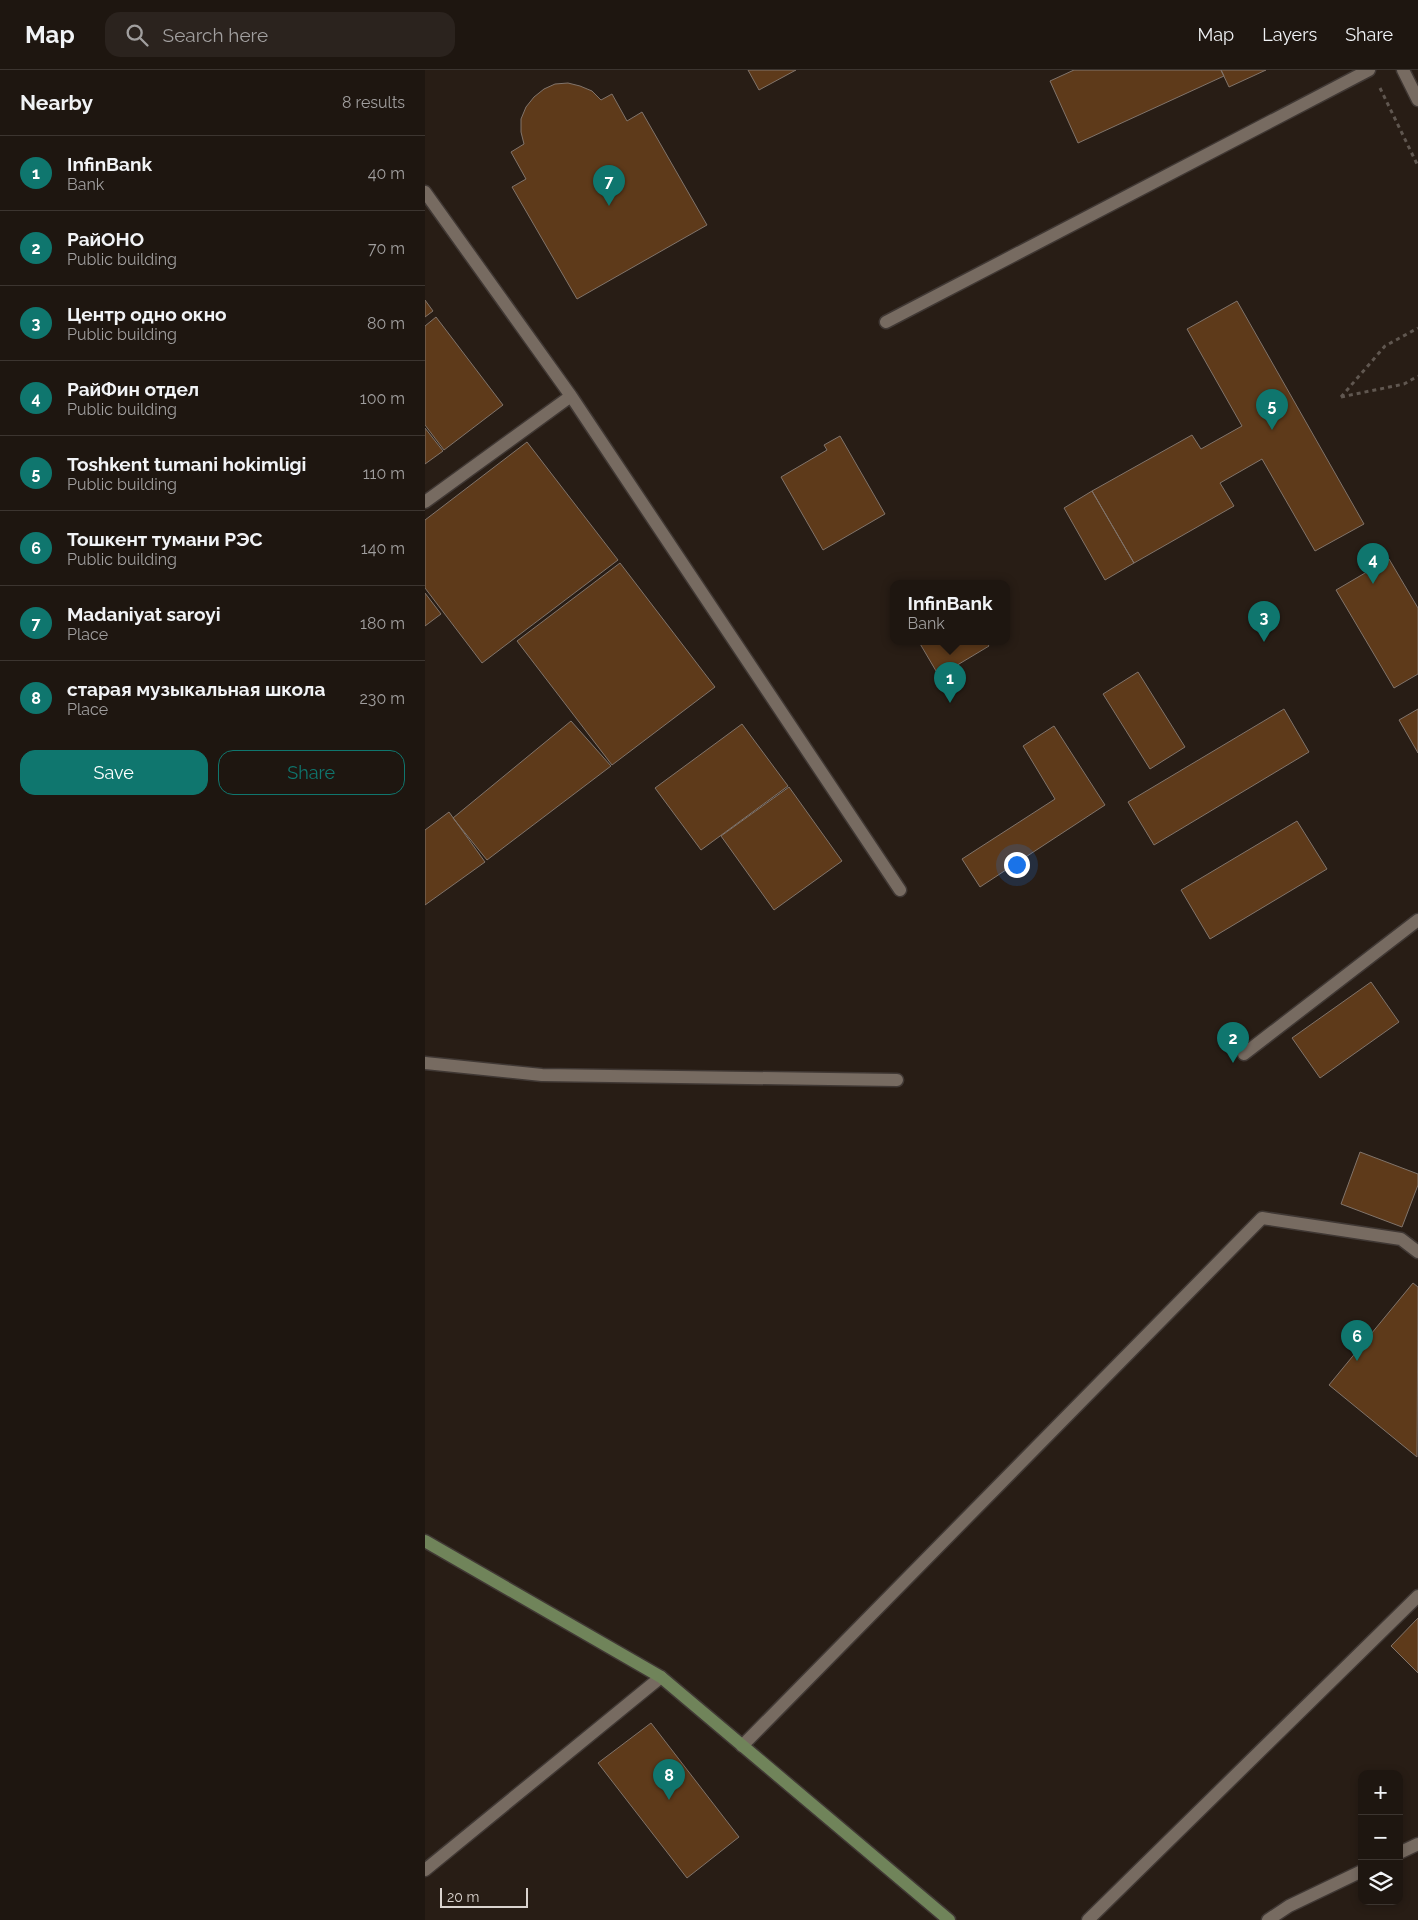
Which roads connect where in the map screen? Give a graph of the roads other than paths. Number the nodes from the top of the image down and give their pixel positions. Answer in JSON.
{"nodes":[{"id":1,"x":1369,"y":70,"type":"edge"},
{"id":2,"x":1403,"y":70,"type":"edge"},
{"id":3,"x":1418,"y":100,"type":"edge"},
{"id":4,"x":425,"y":192,"type":"edge"},
{"id":5,"x":886,"y":322,"type":"dead end"},
{"id":6,"x":571,"y":396,"type":"junction"},
{"id":7,"x":425,"y":502,"type":"edge"},
{"id":8,"x":900,"y":890,"type":"dead end"},
{"id":9,"x":1418,"y":920,"type":"edge"},
{"id":10,"x":1244,"y":1054,"type":"dead end"},
{"id":11,"x":425,"y":1063,"type":"edge"},
{"id":12,"x":897,"y":1080,"type":"dead end"},
{"id":13,"x":1418,"y":1252,"type":"edge"},
{"id":14,"x":425,"y":1541,"type":"edge"},
{"id":15,"x":1418,"y":1596,"type":"edge"},
{"id":16,"x":661,"y":1677,"type":"junction"},
{"id":17,"x":742,"y":1746,"type":"junction"},
{"id":18,"x":1418,"y":1844,"type":"edge"},
{"id":19,"x":1403,"y":1851,"type":"edge"},
{"id":20,"x":425,"y":1870,"type":"edge"},
{"id":21,"x":1358,"y":1873,"type":"edge"},
{"id":22,"x":949,"y":1920,"type":"edge"},
{"id":23,"x":1089,"y":1920,"type":"edge"},
{"id":24,"x":1268,"y":1920,"type":"edge"}],
"edges":[{"from":1,"to":5,"type":"street"},
{"from":2,"to":3,"type":"street"},
{"from":4,"to":6,"type":"street"},
{"from":6,"to":7,"type":"street"},
{"from":6,"to":8,"type":"street"},
{"from":9,"to":10,"type":"street"},
{"from":11,"to":12,"type":"street"},
{"from":13,"to":17,"type":"street"},
{"from":14,"to":16,"type":"street"},
{"from":15,"to":23,"type":"street"},
{"from":16,"to":17,"type":"street"},
{"from":16,"to":20,"type":"street"},
{"from":17,"to":22,"type":"street"},
{"from":18,"to":19,"type":"street"},
{"from":21,"to":24,"type":"street"}]}
